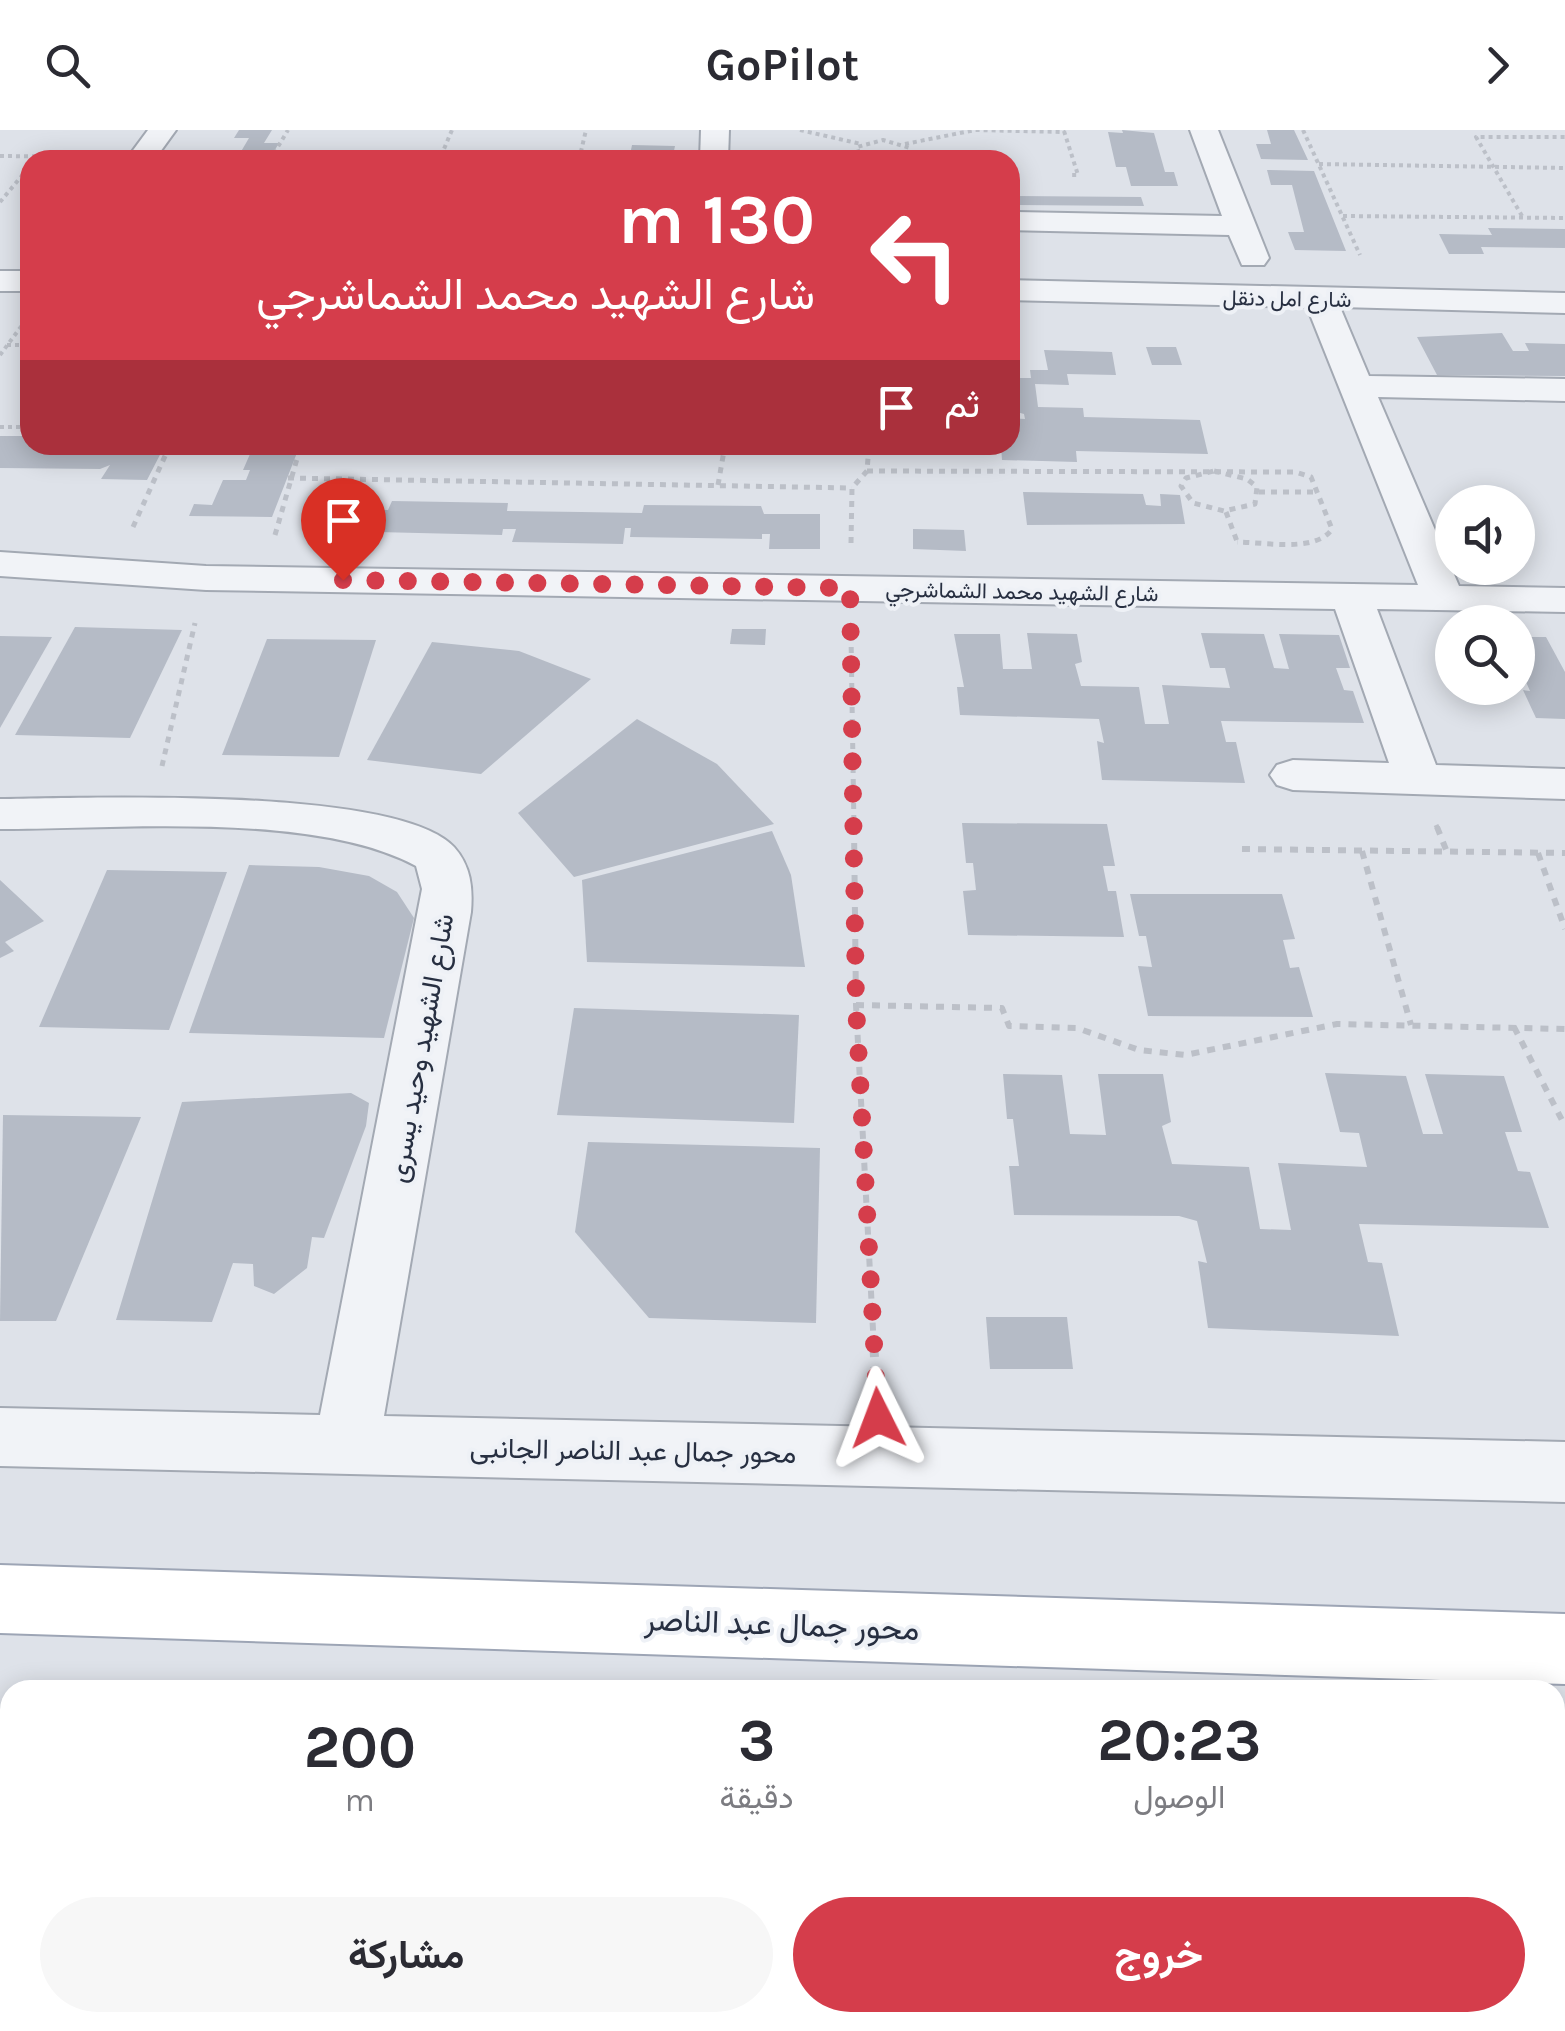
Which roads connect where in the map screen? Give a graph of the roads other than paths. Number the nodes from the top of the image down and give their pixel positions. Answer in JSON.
{"nodes":[{"id":1,"x":1204,"y":130,"type":"edge"},
{"id":2,"x":1020,"y":221,"type":"edge"},
{"id":3,"x":1241,"y":226,"type":"junction"},
{"id":4,"x":1020,"y":274,"type":"edge"},
{"id":5,"x":1565,"y":282,"type":"edge"},
{"id":6,"x":1266,"y":288,"type":"junction"},
{"id":7,"x":1020,"y":290,"type":"edge"},
{"id":8,"x":1320,"y":299,"type":"junction"},
{"id":9,"x":1565,"y":302,"type":"edge"},
{"id":10,"x":1353,"y":386,"type":"junction"},
{"id":11,"x":1565,"y":390,"type":"edge"},
{"id":12,"x":0,"y":564,"type":"edge"},
{"id":13,"x":1350,"y":596,"type":"junction"},
{"id":14,"x":1444,"y":598,"type":"junction"},
{"id":15,"x":1565,"y":600,"type":"edge"},
{"id":16,"x":1293,"y":775,"type":"dead end"},
{"id":17,"x":1418,"y":779,"type":"junction"},
{"id":18,"x":1565,"y":784,"type":"edge"},
{"id":19,"x":0,"y":814,"type":"edge"},
{"id":20,"x":0,"y":1436,"type":"edge"},
{"id":21,"x":347,"y":1442,"type":"junction"},
{"id":22,"x":1565,"y":1472,"type":"edge"},
{"id":23,"x":0,"y":1599,"type":"edge"},
{"id":24,"x":1565,"y":1648,"type":"edge"}],
"edges":[{"from":1,"to":3,"type":"street"},
{"from":2,"to":3,"type":"street"},
{"from":3,"to":6,"type":"street"},
{"from":4,"to":6,"type":"street","name":"شارع امل دنقل"},
{"from":5,"to":6,"type":"street","name":"شارع امل دنقل"},
{"from":6,"to":7,"type":"street","name":"شارع امل دنقل"},
{"from":6,"to":8,"type":"street","name":"شارع امل دنقل"},
{"from":8,"to":9,"type":"street","name":"شارع امل دنقل"},
{"from":8,"to":10,"type":"street"},
{"from":10,"to":11,"type":"street"},
{"from":10,"to":14,"type":"street"},
{"from":12,"to":13,"type":"street","name":"شارع الشهيد محمد الشماشرجي"},
{"from":13,"to":14,"type":"street","name":"شارع الشهيد محمد الشماشرجي"},
{"from":13,"to":17,"type":"street"},
{"from":14,"to":15,"type":"street","name":"شارع الشهيد محمد الشماشرجي"},
{"from":16,"to":17,"type":"street"},
{"from":17,"to":18,"type":"street"},
{"from":19,"to":21,"type":"street","name":"شارع الشهيد وحيد يسرى"},
{"from":20,"to":21,"type":"street","name":"محور جمال عبد الناصر الجانبى"},
{"from":21,"to":22,"type":"street","name":"محور جمال عبد الناصر الجانبى"},
{"from":23,"to":24,"type":"main road","name":"محور جمال عبد الناصر"}]}
